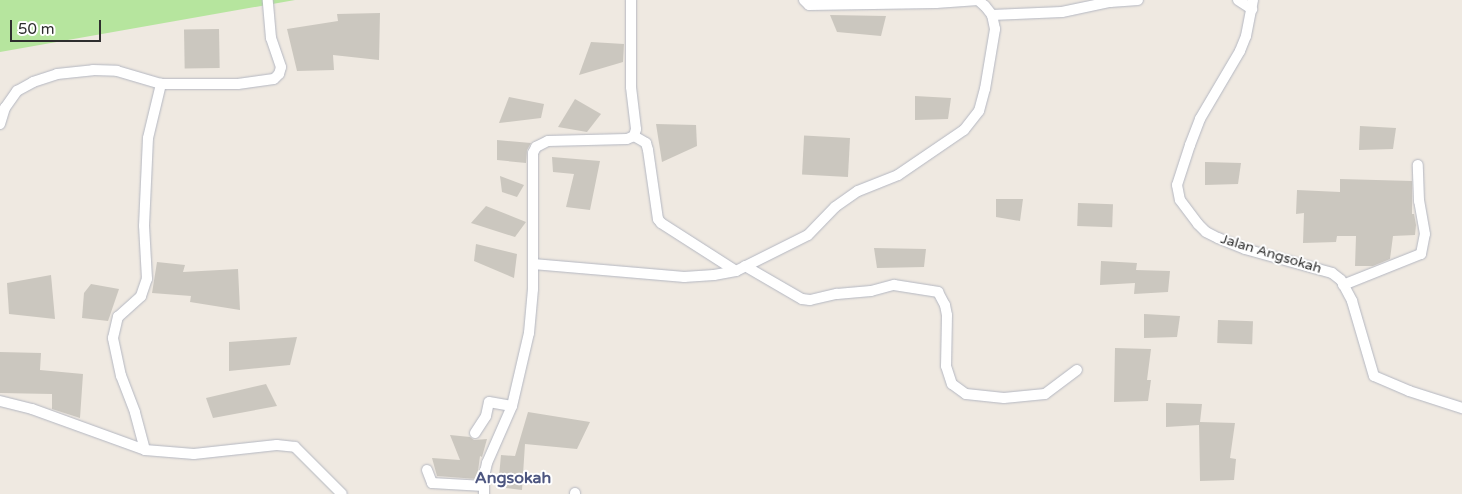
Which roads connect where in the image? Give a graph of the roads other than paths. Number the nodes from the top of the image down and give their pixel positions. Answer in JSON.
{"nodes":[{"id":1,"x":268,"y":0,"type":"edge"},
{"id":2,"x":630,"y":0,"type":"edge"},
{"id":3,"x":804,"y":0,"type":"edge"},
{"id":4,"x":1138,"y":0,"type":"edge"},
{"id":5,"x":1238,"y":0,"type":"edge"},
{"id":6,"x":1253,"y":4,"type":"edge"},
{"id":7,"x":990,"y":8,"type":"edge"},
{"id":8,"x":161,"y":84,"type":"junction"},
{"id":9,"x":0,"y":124,"type":"edge"},
{"id":10,"x":634,"y":136,"type":"junction"},
{"id":11,"x":1418,"y":165,"type":"dead end"},
{"id":12,"x":533,"y":264,"type":"junction"},
{"id":13,"x":741,"y":268,"type":"junction"},
{"id":14,"x":1343,"y":285,"type":"junction"},
{"id":15,"x":1077,"y":370,"type":"dead end"},
{"id":16,"x":0,"y":401,"type":"edge"},
{"id":17,"x":512,"y":406,"type":"junction"},
{"id":18,"x":1462,"y":408,"type":"edge"},
{"id":19,"x":475,"y":433,"type":"dead end"},
{"id":20,"x":144,"y":450,"type":"junction"},
{"id":21,"x":427,"y":470,"type":"dead end"},
{"id":22,"x":484,"y":490,"type":"edge"},
{"id":23,"x":342,"y":494,"type":"edge"}],
"edges":[{"from":1,"to":8,"type":"street"},
{"from":2,"to":10,"type":"street"},
{"from":3,"to":7,"type":"street"},
{"from":4,"to":7,"type":"street"},
{"from":5,"to":6,"type":"street"},
{"from":6,"to":14,"type":"street","name":"Jalan Angsokah"},
{"from":7,"to":13,"type":"street"},
{"from":8,"to":9,"type":"street"},
{"from":8,"to":20,"type":"street"},
{"from":10,"to":12,"type":"street"},
{"from":10,"to":13,"type":"street"},
{"from":11,"to":14,"type":"street"},
{"from":12,"to":13,"type":"street"},
{"from":12,"to":17,"type":"street"},
{"from":13,"to":15,"type":"street"},
{"from":14,"to":18,"type":"street","name":"Jalan Angsokah"},
{"from":16,"to":20,"type":"street"},
{"from":17,"to":19,"type":"street"},
{"from":17,"to":22,"type":"street"},
{"from":20,"to":23,"type":"street"},
{"from":21,"to":22,"type":"street"}]}
